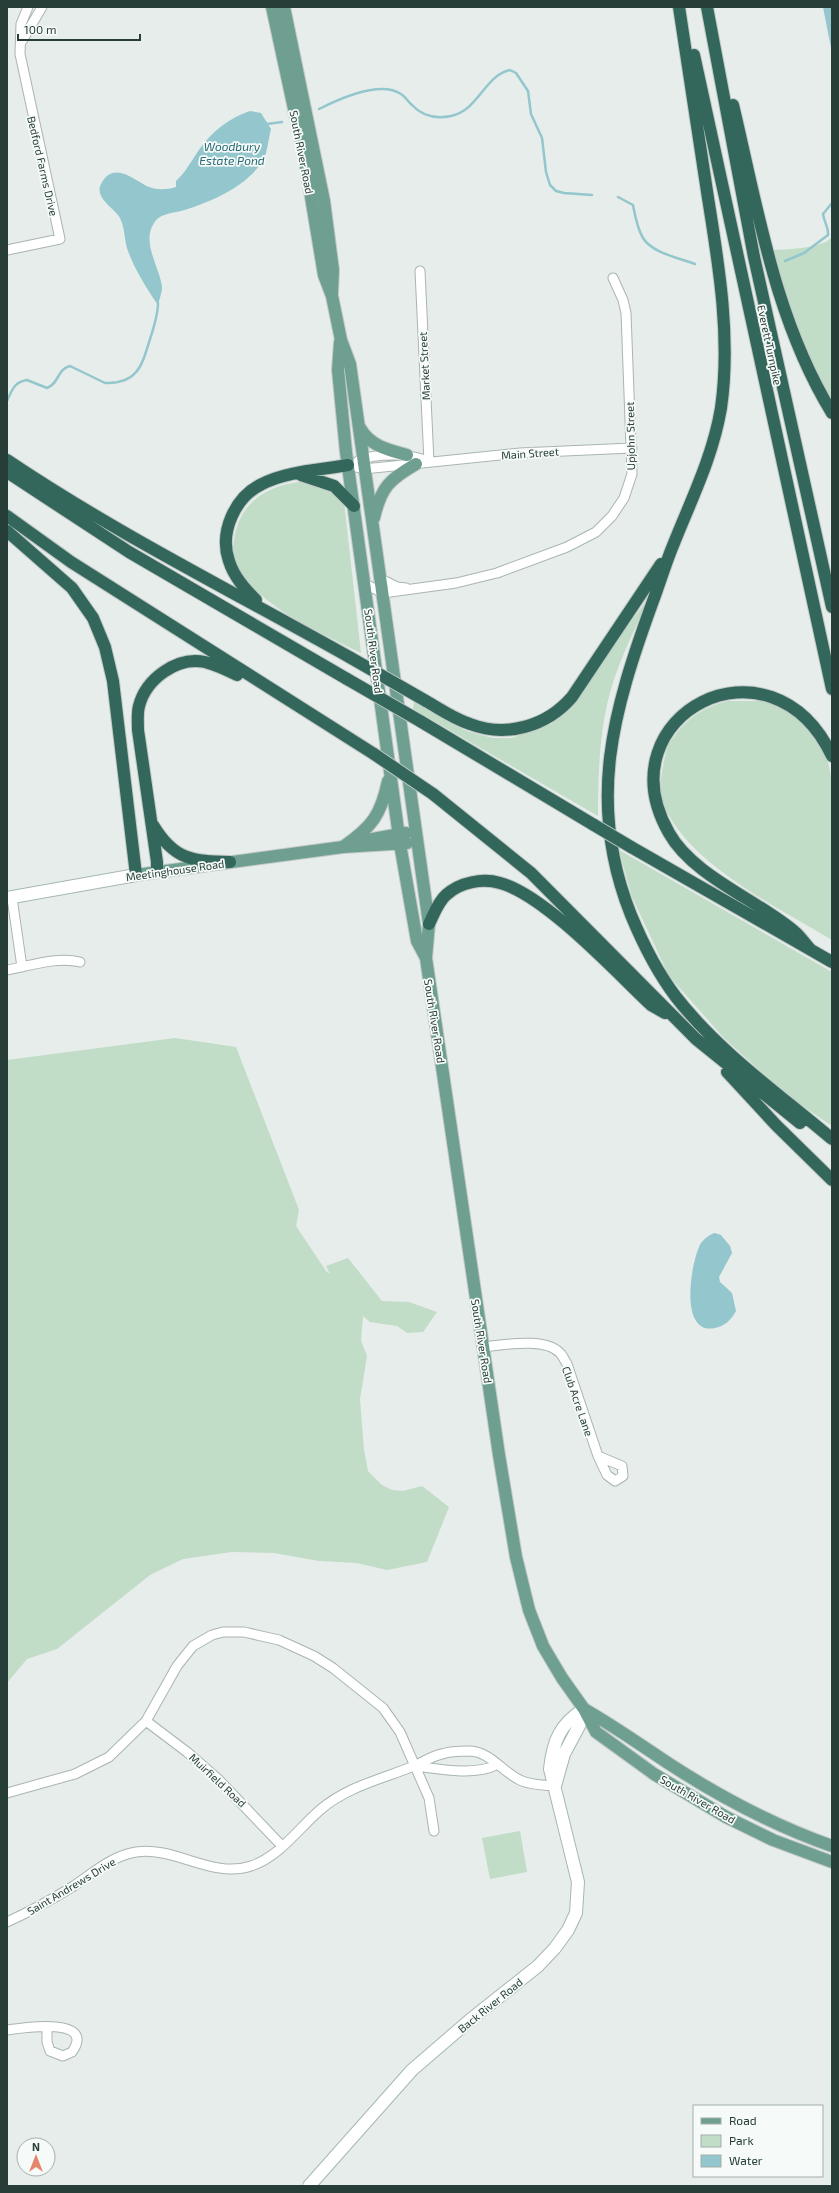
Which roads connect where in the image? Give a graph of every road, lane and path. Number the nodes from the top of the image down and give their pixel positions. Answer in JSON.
{"nodes":[{"id":1,"x":28,"y":7,"type":"edge"},
{"id":2,"x":42,"y":7,"type":"edge"},
{"id":3,"x":272,"y":7,"type":"edge"},
{"id":4,"x":284,"y":7,"type":"edge"},
{"id":5,"x":679,"y":7,"type":"edge"},
{"id":6,"x":683,"y":7,"type":"edge"},
{"id":7,"x":706,"y":7,"type":"edge"},
{"id":8,"x":710,"y":7,"type":"edge"},
{"id":9,"x":22,"y":41,"type":"junction"},
{"id":10,"x":7,"y":250,"type":"edge"},
{"id":11,"x":420,"y":271,"type":"dead end"},
{"id":12,"x":613,"y":278,"type":"dead end"},
{"id":13,"x":332,"y":296,"type":"junction"},
{"id":14,"x":341,"y":340,"type":"junction"},
{"id":15,"x":832,"y":413,"type":"edge"},
{"id":16,"x":358,"y":425,"type":"junction"},
{"id":17,"x":632,"y":448,"type":"junction"},
{"id":18,"x":411,"y":459,"type":"junction"},
{"id":19,"x":7,"y":460,"type":"edge"},
{"id":20,"x":429,"y":462,"type":"junction"},
{"id":21,"x":363,"y":464,"type":"junction"},
{"id":22,"x":348,"y":465,"type":"junction"},
{"id":23,"x":7,"y":472,"type":"edge"},
{"id":24,"x":296,"y":474,"type":"junction"},
{"id":25,"x":354,"y":506,"type":"junction"},
{"id":26,"x":7,"y":516,"type":"edge"},
{"id":27,"x":373,"y":523,"type":"junction"},
{"id":28,"x":7,"y":531,"type":"edge"},
{"id":29,"x":674,"y":543,"type":"junction"},
{"id":30,"x":381,"y":578,"type":"junction"},
{"id":31,"x":365,"y":584,"type":"junction"},
{"id":32,"x":409,"y":589,"type":"junction"},
{"id":33,"x":383,"y":593,"type":"junction"},
{"id":34,"x":832,"y":607,"type":"edge"},
{"id":35,"x":267,"y":611,"type":"junction"},
{"id":36,"x":832,"y":689,"type":"edge"},
{"id":37,"x":337,"y":731,"type":"junction"},
{"id":38,"x":832,"y":756,"type":"edge"},
{"id":39,"x":390,"y":773,"type":"junction"},
{"id":40,"x":150,"y":819,"type":"junction"},
{"id":41,"x":417,"y":836,"type":"junction"},
{"id":42,"x":399,"y":839,"type":"junction"},
{"id":43,"x":344,"y":846,"type":"junction"},
{"id":44,"x":230,"y":862,"type":"junction"},
{"id":45,"x":157,"y":872,"type":"junction"},
{"id":46,"x":136,"y":875,"type":"junction"},
{"id":47,"x":9,"y":898,"type":"edge"},
{"id":48,"x":429,"y":924,"type":"junction"},
{"id":49,"x":811,"y":950,"type":"junction"},
{"id":50,"x":426,"y":958,"type":"junction"},
{"id":51,"x":80,"y":962,"type":"dead end"},
{"id":52,"x":832,"y":962,"type":"edge"},
{"id":53,"x":22,"y":967,"type":"junction"},
{"id":54,"x":7,"y":970,"type":"edge"},
{"id":55,"x":679,"y":1021,"type":"junction"},
{"id":56,"x":696,"y":1039,"type":"junction"},
{"id":57,"x":832,"y":1139,"type":"edge"},
{"id":58,"x":832,"y":1142,"type":"edge"},
{"id":59,"x":832,"y":1180,"type":"edge"},
{"id":60,"x":483,"y":1346,"type":"junction"},
{"id":61,"x":598,"y":1456,"type":"dead end"},
{"id":62,"x":584,"y":1709,"type":"junction"},
{"id":63,"x":146,"y":1721,"type":"junction"},
{"id":64,"x":496,"y":1765,"type":"junction"},
{"id":65,"x":415,"y":1766,"type":"junction"},
{"id":66,"x":555,"y":1786,"type":"junction"},
{"id":67,"x":7,"y":1793,"type":"edge"},
{"id":68,"x":434,"y":1831,"type":"dead end"},
{"id":69,"x":282,"y":1846,"type":"junction"},
{"id":70,"x":832,"y":1846,"type":"edge"},
{"id":71,"x":832,"y":1862,"type":"edge"},
{"id":72,"x":7,"y":1922,"type":"edge"},
{"id":73,"x":47,"y":2027,"type":"dead end"},
{"id":74,"x":7,"y":2030,"type":"edge"},
{"id":75,"x":309,"y":2186,"type":"edge"}],
"edges":[{"from":1,"to":9,"type":"street","name":"Bedford Farms Drive"},
{"from":2,"to":9,"type":"street","name":"Bedford Farms Drive"},
{"from":3,"to":13,"type":"main road","name":"South River Road"},
{"from":4,"to":13,"type":"main road","name":"South River Road"},
{"from":5,"to":29,"type":"highway"},
{"from":6,"to":36,"type":"highway","name":"Everett Turnpike"},
{"from":7,"to":34,"type":"highway","name":"Everett Turnpike"},
{"from":8,"to":15,"type":"highway"},
{"from":9,"to":10,"type":"street","name":"Bedford Farms Drive"},
{"from":11,"to":20,"type":"street","name":"Market Street"},
{"from":12,"to":17,"type":"street","name":"Upjohn Street"},
{"from":13,"to":14,"type":"main road","name":"South River Road"},
{"from":14,"to":16,"type":"main road","name":"South River Road"},
{"from":14,"to":22,"type":"main road","name":"South River Road"},
{"from":16,"to":18,"type":"main road"},
{"from":16,"to":21,"type":"main road","name":"South River Road"},
{"from":17,"to":20,"type":"street","name":"Main Street"},
{"from":17,"to":32,"type":"street","name":"Upjohn Street"},
{"from":18,"to":20,"type":"street","name":"Main Street"},
{"from":18,"to":21,"type":"street","name":"Main Street"},
{"from":18,"to":27,"type":"main road"},
{"from":19,"to":35,"type":"highway"},
{"from":21,"to":22,"type":"street","name":"Main Street"},
{"from":21,"to":27,"type":"main road","name":"South River Road"},
{"from":22,"to":24,"type":"highway"},
{"from":22,"to":25,"type":"main road","name":"South River Road"},
{"from":23,"to":49,"type":"highway","bridge":true},
{"from":24,"to":25,"type":"highway"},
{"from":24,"to":35,"type":"highway"},
{"from":25,"to":31,"type":"main road","name":"South River Road"},
{"from":26,"to":37,"type":"highway"},
{"from":27,"to":30,"type":"main road","name":"South River Road"},
{"from":28,"to":46,"type":"highway"},
{"from":29,"to":35,"type":"highway","bridge":true},
{"from":29,"to":57,"type":"highway"},
{"from":30,"to":32,"type":"street","name":"Upjohn Street"},
{"from":30,"to":33,"type":"main road","name":"South River Road"},
{"from":31,"to":33,"type":"street"},
{"from":31,"to":39,"type":"main road","name":"South River Road"},
{"from":32,"to":33,"type":"street","name":"Upjohn Street"},
{"from":33,"to":41,"type":"main road","name":"South River Road"},
{"from":37,"to":40,"type":"highway"},
{"from":37,"to":55,"type":"highway","bridge":true},
{"from":38,"to":49,"type":"highway"},
{"from":39,"to":42,"type":"main road","name":"South River Road"},
{"from":39,"to":43,"type":"main road"},
{"from":40,"to":44,"type":"highway"},
{"from":40,"to":45,"type":"highway"},
{"from":41,"to":42,"type":"main road","name":"Meetinghouse Road"},
{"from":41,"to":48,"type":"main road","name":"South River Road"},
{"from":42,"to":43,"type":"main road","name":"Meetinghouse Road"},
{"from":42,"to":50,"type":"main road","name":"South River Road"},
{"from":43,"to":44,"type":"main road","name":"Meetinghouse Road"},
{"from":44,"to":45,"type":"main road","name":"Meetinghouse Road"},
{"from":45,"to":46,"type":"main road","name":"Meetinghouse Road"},
{"from":46,"to":47,"type":"street","name":"Meetinghouse Road"},
{"from":47,"to":53,"type":"street"},
{"from":48,"to":50,"type":"main road","name":"South River Road"},
{"from":48,"to":55,"type":"highway"},
{"from":49,"to":52,"type":"highway"},
{"from":50,"to":60,"type":"main road","name":"South River Road"},
{"from":51,"to":53,"type":"street"},
{"from":53,"to":54,"type":"street"},
{"from":55,"to":56,"type":"highway"},
{"from":56,"to":58,"type":"highway"},
{"from":56,"to":59,"type":"highway"},
{"from":60,"to":61,"type":"street","name":"Club Acre Lane"},
{"from":60,"to":62,"type":"main road","name":"South River Road"},
{"from":62,"to":66,"type":"street","name":"Back River Road"},
{"from":62,"to":70,"type":"main road","name":"South River Road"},
{"from":62,"to":71,"type":"main road","name":"South River Road"},
{"from":63,"to":65,"type":"street"},
{"from":63,"to":67,"type":"street"},
{"from":63,"to":69,"type":"street","name":"Muirfield Road"},
{"from":64,"to":65,"type":"street","name":"Saint Andrews Drive"},
{"from":64,"to":65,"type":"street","name":"Saint Andrews Drive"},
{"from":64,"to":66,"type":"street","name":"Saint Andrews Drive"},
{"from":65,"to":68,"type":"street"},
{"from":65,"to":69,"type":"street","name":"Saint Andrews Drive"},
{"from":66,"to":75,"type":"street","name":"Back River Road"},
{"from":69,"to":72,"type":"street","name":"Saint Andrews Drive"},
{"from":73,"to":74,"type":"street"}]}
